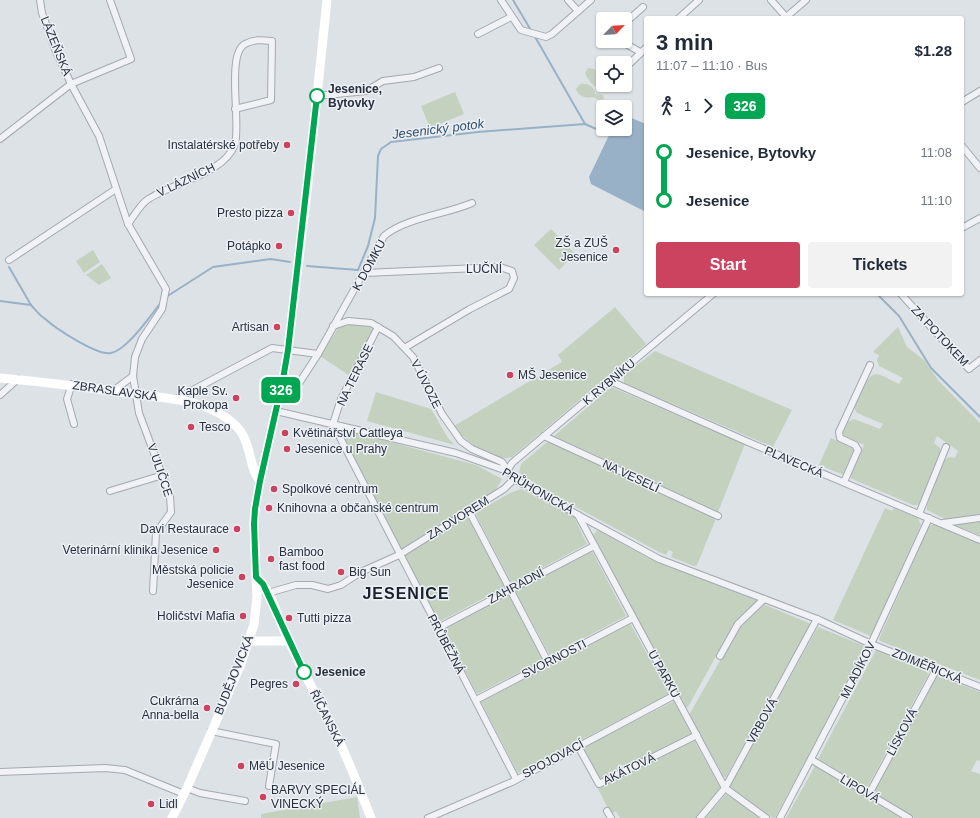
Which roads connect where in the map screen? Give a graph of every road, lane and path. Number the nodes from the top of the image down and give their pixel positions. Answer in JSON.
{"nodes":[{"id":1,"x":40,"y":0,"type":"edge"},
{"id":2,"x":110,"y":0,"type":"edge"},
{"id":3,"x":327,"y":0,"type":"edge"},
{"id":4,"x":501,"y":0,"type":"edge"},
{"id":5,"x":568,"y":0,"type":"edge"},
{"id":6,"x":591,"y":0,"type":"edge"},
{"id":7,"x":699,"y":0,"type":"edge"},
{"id":8,"x":772,"y":0,"type":"edge"},
{"id":9,"x":806,"y":0,"type":"edge"},
{"id":10,"x":643,"y":7,"type":"dead end"},
{"id":11,"x":578,"y":11,"type":"junction"},
{"id":12,"x":681,"y":16,"type":"edge"},
{"id":13,"x":784,"y":16,"type":"edge"},
{"id":14,"x":788,"y":16,"type":"edge"},
{"id":15,"x":511,"y":17,"type":"junction"},
{"id":16,"x":632,"y":17,"type":"edge"},
{"id":17,"x":478,"y":34,"type":"dead end"},
{"id":18,"x":632,"y":47,"type":"edge"},
{"id":19,"x":644,"y":49,"type":"edge"},
{"id":20,"x":640,"y":52,"type":"junction"},
{"id":21,"x":632,"y":61,"type":"edge"},
{"id":22,"x":438,"y":68,"type":"dead end"},
{"id":23,"x":71,"y":84,"type":"junction"},
{"id":24,"x":980,"y":91,"type":"edge"},
{"id":25,"x":317,"y":96,"type":"junction"},
{"id":26,"x":964,"y":101,"type":"edge"},
{"id":27,"x":235,"y":109,"type":"junction"},
{"id":28,"x":1,"y":136,"type":"edge"},
{"id":29,"x":964,"y":148,"type":"edge"},
{"id":30,"x":980,"y":168,"type":"edge"},
{"id":31,"x":116,"y":189,"type":"junction"},
{"id":32,"x":472,"y":203,"type":"dead end"},
{"id":33,"x":980,"y":218,"type":"edge"},
{"id":34,"x":128,"y":224,"type":"junction"},
{"id":35,"x":964,"y":227,"type":"edge"},
{"id":36,"x":9,"y":260,"type":"dead end"},
{"id":37,"x":365,"y":273,"type":"junction"},
{"id":38,"x":711,"y":296,"type":"edge"},
{"id":39,"x":903,"y":296,"type":"edge"},
{"id":40,"x":333,"y":326,"type":"junction"},
{"id":41,"x":378,"y":327,"type":"junction"},
{"id":42,"x":406,"y":347,"type":"junction"},
{"id":43,"x":288,"y":350,"type":"junction"},
{"id":44,"x":318,"y":354,"type":"junction"},
{"id":45,"x":980,"y":360,"type":"edge"},
{"id":46,"x":870,"y":366,"type":"dead end"},
{"id":47,"x":133,"y":376,"type":"junction"},
{"id":48,"x":0,"y":378,"type":"edge"},
{"id":49,"x":18,"y":379,"type":"junction"},
{"id":50,"x":610,"y":381,"type":"junction"},
{"id":51,"x":72,"y":384,"type":"junction"},
{"id":52,"x":113,"y":391,"type":"junction"},
{"id":53,"x":294,"y":391,"type":"dead end"},
{"id":54,"x":137,"y":394,"type":"junction"},
{"id":55,"x":0,"y":395,"type":"edge"},
{"id":56,"x":176,"y":400,"type":"junction"},
{"id":57,"x":276,"y":412,"type":"junction"},
{"id":58,"x":74,"y":424,"type":"dead end"},
{"id":59,"x":333,"y":424,"type":"junction"},
{"id":60,"x":544,"y":436,"type":"junction"},
{"id":61,"x":946,"y":447,"type":"dead end"},
{"id":62,"x":507,"y":471,"type":"junction"},
{"id":63,"x":163,"y":475,"type":"junction"},
{"id":64,"x":514,"y":479,"type":"junction"},
{"id":65,"x":260,"y":481,"type":"junction"},
{"id":66,"x":844,"y":482,"type":"junction"},
{"id":67,"x":110,"y":491,"type":"dead end"},
{"id":68,"x":469,"y":511,"type":"junction"},
{"id":69,"x":919,"y":514,"type":"junction"},
{"id":70,"x":578,"y":515,"type":"junction"},
{"id":71,"x":718,"y":516,"type":"dead end"},
{"id":72,"x":929,"y":518,"type":"junction"},
{"id":73,"x":980,"y":518,"type":"edge"},
{"id":74,"x":941,"y":524,"type":"junction"},
{"id":75,"x":980,"y":540,"type":"edge"},
{"id":76,"x":594,"y":546,"type":"junction"},
{"id":77,"x":399,"y":555,"type":"junction"},
{"id":78,"x":256,"y":577,"type":"junction"},
{"id":79,"x":510,"y":589,"type":"junction"},
{"id":80,"x":153,"y":591,"type":"dead end"},
{"id":81,"x":268,"y":593,"type":"junction"},
{"id":82,"x":764,"y":599,"type":"junction"},
{"id":83,"x":633,"y":618,"type":"junction"},
{"id":84,"x":817,"y":619,"type":"junction"},
{"id":85,"x":438,"y":628,"type":"junction"},
{"id":86,"x":249,"y":641,"type":"junction"},
{"id":87,"x":289,"y":641,"type":"junction"},
{"id":88,"x":872,"y":644,"type":"junction"},
{"id":89,"x":720,"y":656,"type":"dead end"},
{"id":90,"x":548,"y":662,"type":"junction"},
{"id":91,"x":936,"y":670,"type":"junction"},
{"id":92,"x":980,"y":687,"type":"edge"},
{"id":93,"x":675,"y":695,"type":"junction"},
{"id":94,"x":476,"y":700,"type":"junction"},
{"id":95,"x":211,"y":731,"type":"junction"},
{"id":96,"x":697,"y":735,"type":"junction"},
{"id":97,"x":578,"y":746,"type":"junction"},
{"id":98,"x":812,"y":760,"type":"junction"},
{"id":99,"x":0,"y":772,"type":"edge"},
{"id":100,"x":516,"y":779,"type":"junction"},
{"id":101,"x":269,"y":786,"type":"dead end"},
{"id":102,"x":725,"y":788,"type":"junction"},
{"id":103,"x":185,"y":791,"type":"junction"},
{"id":104,"x":869,"y":794,"type":"junction"},
{"id":105,"x":245,"y":801,"type":"dead end"},
{"id":106,"x":607,"y":811,"type":"dead end"},
{"id":107,"x":172,"y":818,"type":"edge"},
{"id":108,"x":371,"y":818,"type":"edge"},
{"id":109,"x":428,"y":818,"type":"edge"},
{"id":110,"x":611,"y":818,"type":"edge"},
{"id":111,"x":700,"y":818,"type":"edge"},
{"id":112,"x":766,"y":818,"type":"edge"},
{"id":113,"x":780,"y":818,"type":"edge"},
{"id":114,"x":909,"y":818,"type":"edge"}],
"edges":[{"from":1,"to":23,"type":"street","name":"LÁZEŇSKÁ"},
{"from":2,"to":23,"type":"street","name":"LÁZEŇSKÁ"},
{"from":3,"to":25,"type":"main road","name":"BUDĚJOVICKÁ"},
{"from":4,"to":15,"type":"street"},
{"from":5,"to":11,"type":"street"},
{"from":6,"to":11,"type":"street"},
{"from":7,"to":12,"type":"street"},
{"from":8,"to":13,"type":"street"},
{"from":9,"to":14,"type":"street"},
{"from":10,"to":16,"type":"street"},
{"from":11,"to":15,"type":"street"},
{"from":15,"to":17,"type":"street"},
{"from":18,"to":20,"type":"street"},
{"from":19,"to":20,"type":"street"},
{"from":20,"to":21,"type":"street"},
{"from":22,"to":25,"type":"street"},
{"from":23,"to":28,"type":"street"},
{"from":23,"to":31,"type":"street"},
{"from":24,"to":26,"type":"street"},
{"from":25,"to":43,"type":"main road","name":"BUDĚJOVICKÁ"},
{"from":27,"to":27,"type":"street","name":"V LÁZNÍCH"},
{"from":27,"to":34,"type":"street","name":"V LÁZNÍCH"},
{"from":29,"to":30,"type":"street"},
{"from":31,"to":34,"type":"street"},
{"from":31,"to":36,"type":"street"},
{"from":32,"to":37,"type":"street","name":"K DOMKU"},
{"from":33,"to":35,"type":"street"},
{"from":34,"to":47,"type":"street"},
{"from":37,"to":40,"type":"street","name":"K DOMKU"},
{"from":37,"to":42,"type":"street","name":"LUČNÍ"},
{"from":38,"to":50,"type":"street","name":"K RYBNÍKU"},
{"from":39,"to":45,"type":"street","name":"ZA POTOKEM"},
{"from":40,"to":41,"type":"street","name":"V ÚVOZE"},
{"from":40,"to":44,"type":"street","name":"K DOMKU"},
{"from":41,"to":42,"type":"street","name":"V ÚVOZE"},
{"from":41,"to":59,"type":"street","name":"NA TERASE"},
{"from":42,"to":62,"type":"street","name":"V ÚVOZE"},
{"from":43,"to":44,"type":"street"},
{"from":43,"to":56,"type":"street"},
{"from":43,"to":57,"type":"main road","name":"BUDĚJOVICKÁ"},
{"from":44,"to":53,"type":"street","name":"K DOMKU"},
{"from":46,"to":66,"type":"street"},
{"from":47,"to":52,"type":"street"},
{"from":47,"to":54,"type":"street"},
{"from":48,"to":49,"type":"main road","name":"ZBRASLAVSKÁ"},
{"from":49,"to":51,"type":"main road","name":"ZBRASLAVSKÁ"},
{"from":49,"to":55,"type":"street"},
{"from":50,"to":60,"type":"street","name":"K RYBNÍKU"},
{"from":50,"to":66,"type":"street","name":"PLAVECKÁ"},
{"from":51,"to":52,"type":"main road","name":"ZBRASLAVSKÁ"},
{"from":51,"to":58,"type":"street"},
{"from":52,"to":54,"type":"main road","name":"ZBRASLAVSKÁ"},
{"from":54,"to":56,"type":"main road","name":"ZBRASLAVSKÁ"},
{"from":54,"to":63,"type":"street","name":"V ULIČCE"},
{"from":56,"to":65,"type":"main road","name":"ZBRASLAVSKÁ"},
{"from":57,"to":59,"type":"street","name":"PRŮHONICKÁ"},
{"from":57,"to":65,"type":"main road","name":"BUDĚJOVICKÁ"},
{"from":59,"to":62,"type":"street","name":"PRŮHONICKÁ"},
{"from":59,"to":77,"type":"street","name":"PRŮBĚŽNÁ"},
{"from":60,"to":62,"type":"street","name":"K RYBNÍKU"},
{"from":60,"to":71,"type":"street","name":"NA VESELÍ"},
{"from":61,"to":69,"type":"street"},
{"from":62,"to":64,"type":"street","name":"PRŮHONICKÁ"},
{"from":63,"to":67,"type":"street"},
{"from":63,"to":80,"type":"street","name":"V ULIČCE"},
{"from":64,"to":68,"type":"street","name":"ZA DVOREM"},
{"from":64,"to":70,"type":"street","name":"PRŮHONICKÁ"},
{"from":65,"to":78,"type":"main road","name":"BUDĚJOVICKÁ"},
{"from":66,"to":69,"type":"street","name":"PLAVECKÁ"},
{"from":68,"to":77,"type":"street","name":"ZA DVOREM"},
{"from":68,"to":79,"type":"street"},
{"from":69,"to":72,"type":"street","name":"PLAVECKÁ"},
{"from":70,"to":76,"type":"street","name":"U PARKU"},
{"from":70,"to":82,"type":"street","name":"PRŮHONICKÁ"},
{"from":72,"to":74,"type":"street","name":"PLAVECKÁ"},
{"from":72,"to":88,"type":"street","name":"MLADÍKOV"},
{"from":73,"to":74,"type":"street"},
{"from":74,"to":75,"type":"street","name":"PLAVECKÁ"},
{"from":76,"to":79,"type":"street","name":"ZAHRADNÍ"},
{"from":76,"to":83,"type":"street","name":"U PARKU"},
{"from":77,"to":81,"type":"street","name":"ZA DVOREM"},
{"from":77,"to":85,"type":"street","name":"PRŮBĚŽNÁ"},
{"from":78,"to":81,"type":"main road","name":"ŘÍČANSKÁ"},
{"from":78,"to":86,"type":"main road","name":"BUDĚJOVICKÁ"},
{"from":79,"to":85,"type":"street","name":"ZAHRADNÍ"},
{"from":79,"to":90,"type":"street"},
{"from":81,"to":87,"type":"main road","name":"ŘÍČANSKÁ"},
{"from":82,"to":84,"type":"street","name":"ZDIMĚŘICKÁ"},
{"from":82,"to":89,"type":"street"},
{"from":83,"to":90,"type":"street","name":"SVORNOSTI"},
{"from":83,"to":93,"type":"street","name":"U PARKU"},
{"from":84,"to":88,"type":"street","name":"ZDIMĚŘICKÁ"},
{"from":84,"to":102,"type":"street","name":"VRBOVÁ"},
{"from":85,"to":94,"type":"street","name":"PRŮBĚŽNÁ"},
{"from":86,"to":87,"type":"main road"},
{"from":86,"to":95,"type":"main road","name":"BUDĚJOVICKÁ"},
{"from":87,"to":108,"type":"main road","name":"ŘÍČANSKÁ"},
{"from":88,"to":91,"type":"street","name":"ZDIMĚŘICKÁ"},
{"from":88,"to":98,"type":"street","name":"MLADÍKOV"},
{"from":90,"to":94,"type":"street","name":"SVORNOSTI"},
{"from":91,"to":92,"type":"street","name":"ZDIMĚŘICKÁ"},
{"from":91,"to":104,"type":"street","name":"LÍSKOVÁ"},
{"from":93,"to":96,"type":"street","name":"U PARKU"},
{"from":93,"to":97,"type":"street","name":"SPOJOVACÍ"},
{"from":94,"to":100,"type":"street","name":"PRŮBĚŽNÁ"},
{"from":95,"to":101,"type":"street"},
{"from":95,"to":103,"type":"main road","name":"BUDĚJOVICKÁ"},
{"from":96,"to":97,"type":"street","name":"AKÁTOVÁ"},
{"from":96,"to":102,"type":"street","name":"U PARKU"},
{"from":97,"to":100,"type":"street","name":"SPOJOVACÍ"},
{"from":98,"to":104,"type":"street","name":"LIPOVÁ"},
{"from":98,"to":113,"type":"street","name":"MLADÍKOV"},
{"from":99,"to":103,"type":"street"},
{"from":100,"to":109,"type":"street","name":"SPOJOVACÍ"},
{"from":102,"to":111,"type":"street","name":"VRBOVÁ"},
{"from":102,"to":112,"type":"street","name":"U PARKU"},
{"from":103,"to":105,"type":"street"},
{"from":103,"to":107,"type":"main road","name":"BUDĚJOVICKÁ"},
{"from":104,"to":114,"type":"street","name":"LIPOVÁ"},
{"from":106,"to":110,"type":"street"}]}
